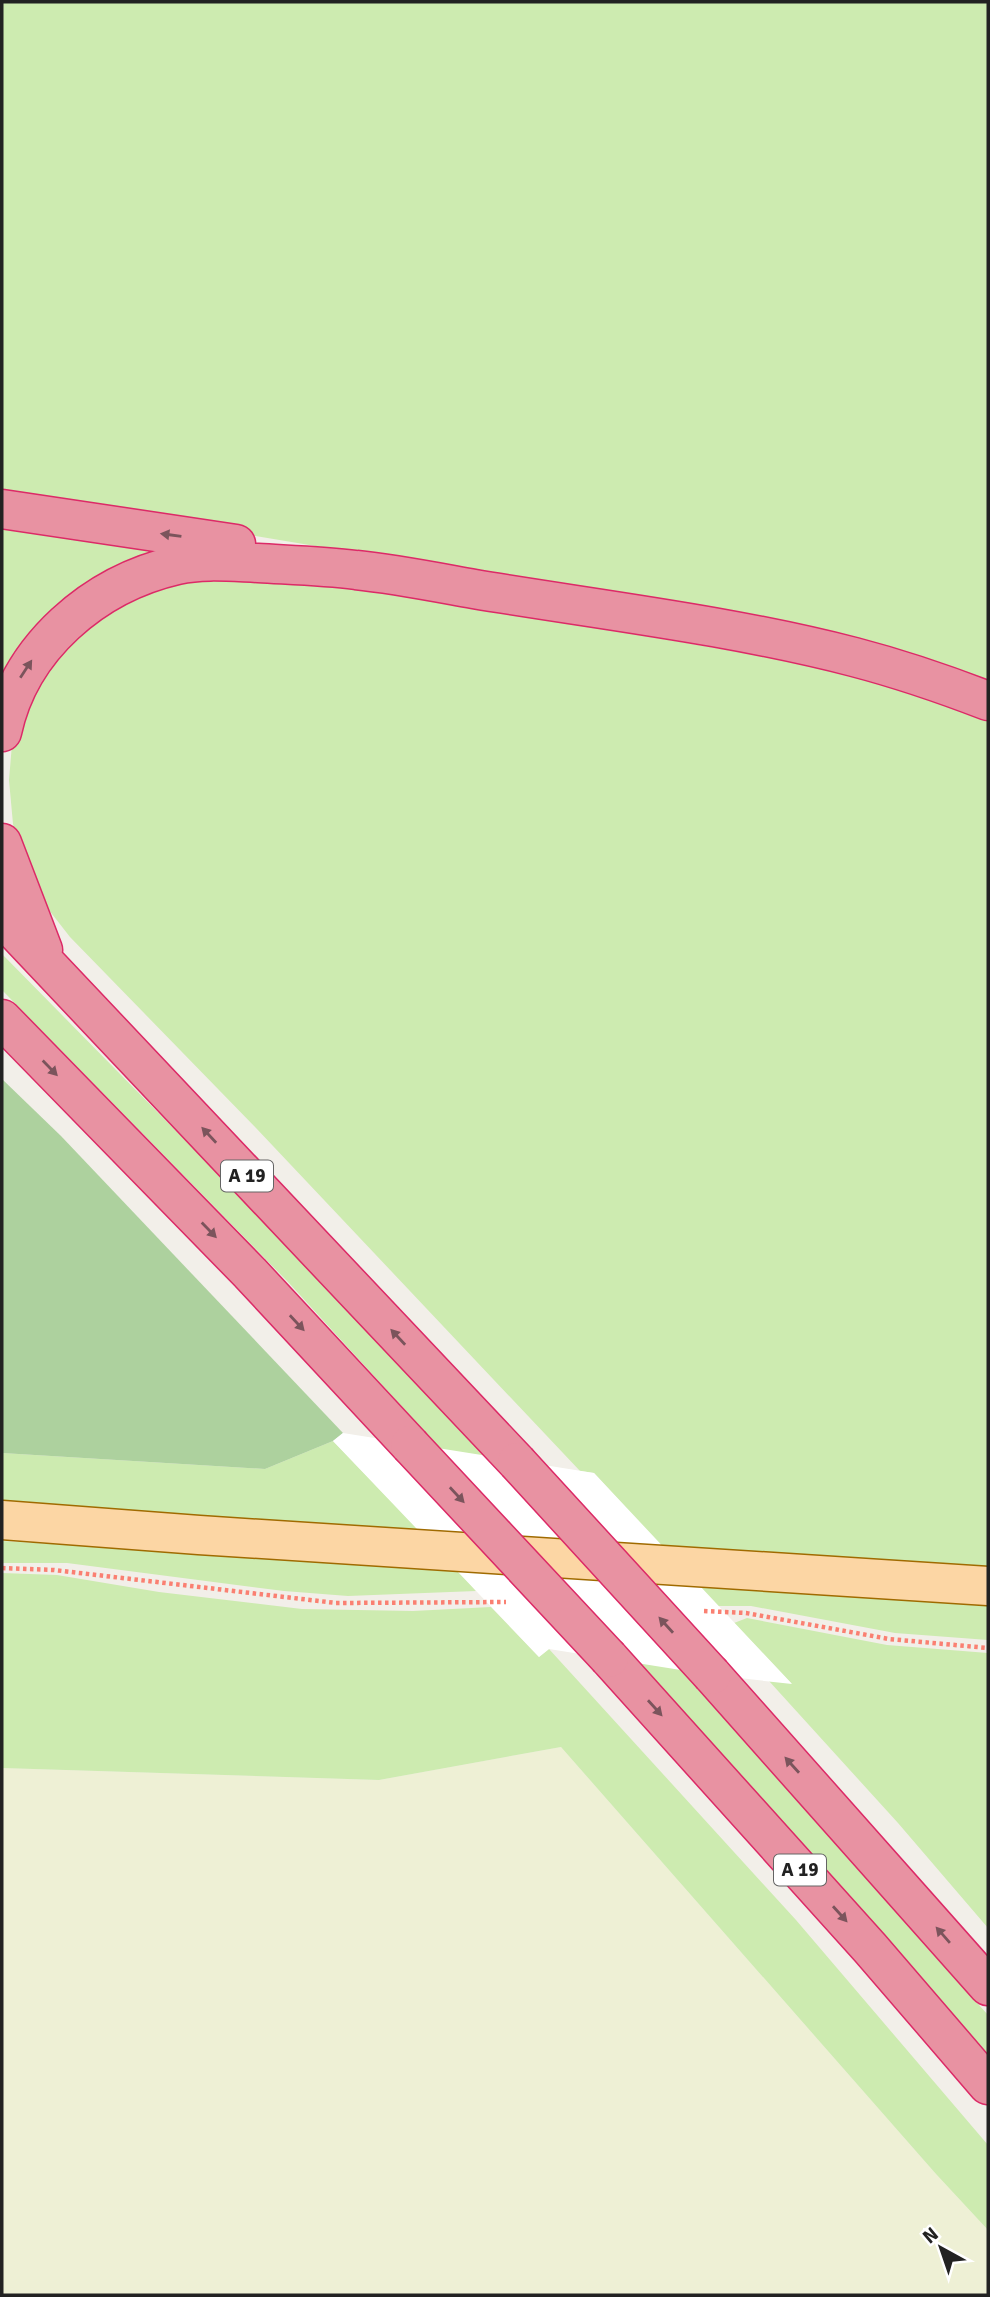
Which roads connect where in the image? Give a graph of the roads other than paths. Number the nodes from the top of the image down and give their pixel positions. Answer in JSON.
{"nodes":[{"id":1,"x":2,"y":509,"type":"edge"},
{"id":2,"x":358,"y":570,"type":"junction"},
{"id":3,"x":988,"y":701,"type":"edge"},
{"id":4,"x":2,"y":732,"type":"edge"},
{"id":5,"x":2,"y":844,"type":"edge"},
{"id":6,"x":2,"y":917,"type":"edge"},
{"id":7,"x":49,"y":965,"type":"junction"},
{"id":8,"x":2,"y":1019,"type":"edge"},
{"id":9,"x":2,"y":1520,"type":"edge"},
{"id":10,"x":988,"y":1586,"type":"edge"},
{"id":11,"x":988,"y":1986,"type":"edge"},
{"id":12,"x":988,"y":2085,"type":"edge"}],
"edges":[{"from":2,"to":1,"type":"highway","one_way":true},
{"from":2,"to":3,"type":"highway"},
{"from":4,"to":2,"type":"highway","one_way":true},
{"from":5,"to":7,"type":"highway"},
{"from":6,"to":7,"type":"highway","number":"A 19"},
{"from":11,"to":7,"type":"highway","number":"A 19","one_way":true,"bridge":true},
{"from":8,"to":12,"type":"highway","number":"A 19","one_way":true,"bridge":true},
{"from":9,"to":10,"type":"main road"}]}
